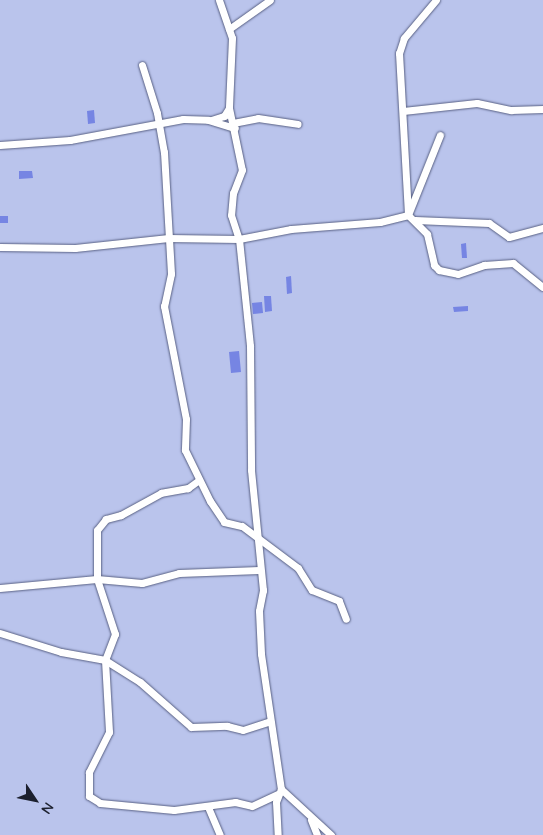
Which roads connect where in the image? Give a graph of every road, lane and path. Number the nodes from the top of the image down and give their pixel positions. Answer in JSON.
{"nodes":[{"id":1,"x":219,"y":0,"type":"edge"},
{"id":2,"x":270,"y":0,"type":"edge"},
{"id":3,"x":436,"y":0,"type":"edge"},
{"id":4,"x":230,"y":29,"type":"junction"},
{"id":5,"x":142,"y":65,"type":"dead end"},
{"id":6,"x":229,"y":108,"type":"junction"},
{"id":7,"x":543,"y":108,"type":"edge"},
{"id":8,"x":404,"y":112,"type":"junction"},
{"id":9,"x":208,"y":120,"type":"junction"},
{"id":10,"x":159,"y":124,"type":"junction"},
{"id":11,"x":298,"y":124,"type":"dead end"},
{"id":12,"x":234,"y":126,"type":"junction"},
{"id":13,"x":440,"y":135,"type":"dead end"},
{"id":14,"x":0,"y":145,"type":"edge"},
{"id":15,"x":408,"y":214,"type":"junction"},
{"id":16,"x":415,"y":220,"type":"junction"},
{"id":17,"x":543,"y":228,"type":"edge"},
{"id":18,"x":168,"y":238,"type":"junction"},
{"id":19,"x":239,"y":239,"type":"junction"},
{"id":20,"x":0,"y":247,"type":"edge"},
{"id":21,"x":543,"y":287,"type":"edge"},
{"id":22,"x":199,"y":480,"type":"junction"},
{"id":23,"x":257,"y":536,"type":"junction"},
{"id":24,"x":259,"y":570,"type":"junction"},
{"id":25,"x":97,"y":579,"type":"junction"},
{"id":26,"x":0,"y":588,"type":"edge"},
{"id":27,"x":346,"y":619,"type":"dead end"},
{"id":28,"x":0,"y":633,"type":"edge"},
{"id":29,"x":105,"y":660,"type":"junction"},
{"id":30,"x":270,"y":721,"type":"junction"},
{"id":31,"x":279,"y":791,"type":"junction"},
{"id":32,"x":208,"y":806,"type":"junction"},
{"id":33,"x":310,"y":817,"type":"junction"},
{"id":34,"x":220,"y":835,"type":"edge"},
{"id":35,"x":278,"y":835,"type":"edge"},
{"id":36,"x":316,"y":835,"type":"edge"},
{"id":37,"x":331,"y":835,"type":"edge"}],
"edges":[{"from":1,"to":4,"type":"street"},
{"from":2,"to":4,"type":"street"},
{"from":3,"to":8,"type":"street"},
{"from":4,"to":6,"type":"street"},
{"from":5,"to":10,"type":"street"},
{"from":6,"to":9,"type":"street"},
{"from":6,"to":12,"type":"street"},
{"from":7,"to":8,"type":"street"},
{"from":8,"to":15,"type":"street"},
{"from":9,"to":10,"type":"street"},
{"from":9,"to":12,"type":"street"},
{"from":10,"to":14,"type":"street"},
{"from":10,"to":18,"type":"street"},
{"from":11,"to":12,"type":"street"},
{"from":12,"to":19,"type":"street"},
{"from":13,"to":15,"type":"street"},
{"from":15,"to":16,"type":"street"},
{"from":15,"to":19,"type":"street"},
{"from":16,"to":17,"type":"street"},
{"from":16,"to":21,"type":"street"},
{"from":18,"to":19,"type":"street"},
{"from":18,"to":20,"type":"street"},
{"from":18,"to":22,"type":"street"},
{"from":19,"to":23,"type":"street"},
{"from":22,"to":23,"type":"street"},
{"from":22,"to":25,"type":"street"},
{"from":23,"to":24,"type":"street"},
{"from":23,"to":27,"type":"street"},
{"from":24,"to":25,"type":"street"},
{"from":24,"to":30,"type":"street"},
{"from":25,"to":26,"type":"street"},
{"from":25,"to":29,"type":"street"},
{"from":28,"to":29,"type":"street"},
{"from":29,"to":30,"type":"street"},
{"from":29,"to":32,"type":"street"},
{"from":30,"to":31,"type":"street"},
{"from":31,"to":32,"type":"street"},
{"from":31,"to":33,"type":"street"},
{"from":31,"to":35,"type":"street"},
{"from":32,"to":34,"type":"street"},
{"from":33,"to":36,"type":"street"},
{"from":33,"to":37,"type":"street"}]}
